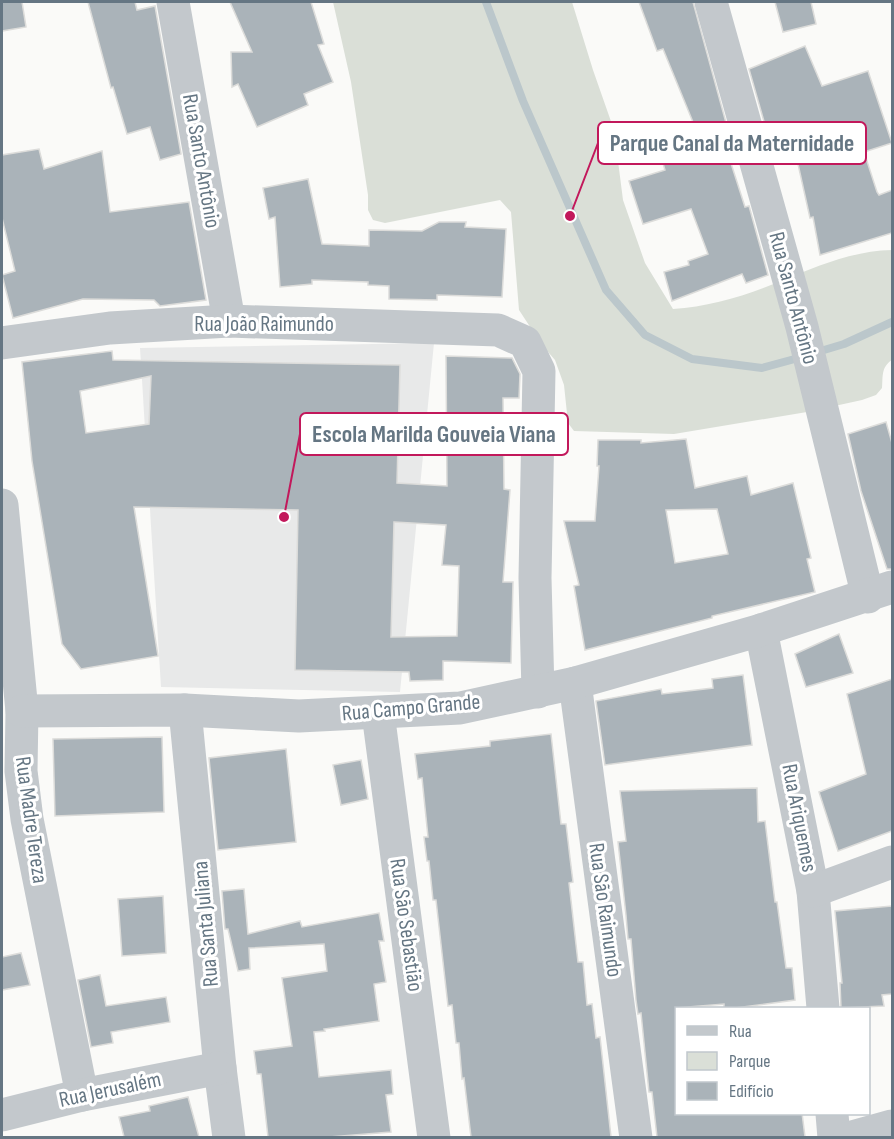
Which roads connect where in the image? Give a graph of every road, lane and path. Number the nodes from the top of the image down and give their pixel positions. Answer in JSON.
{"nodes":[{"id":1,"x":173,"y":2,"type":"edge"},
{"id":2,"x":711,"y":2,"type":"edge"},
{"id":3,"x":229,"y":321,"type":"junction"},
{"id":4,"x":2,"y":342,"type":"edge"},
{"id":5,"x":2,"y":505,"type":"edge"},
{"id":6,"x":880,"y":592,"type":"edge"},
{"id":7,"x":761,"y":630,"type":"junction"},
{"id":8,"x":575,"y":683,"type":"junction"},
{"id":9,"x":538,"y":692,"type":"junction"},
{"id":10,"x":185,"y":710,"type":"junction"},
{"id":11,"x":22,"y":711,"type":"junction"},
{"id":12,"x":378,"y":713,"type":"junction"},
{"id":13,"x":892,"y":862,"type":"edge"},
{"id":14,"x":813,"y":891,"type":"junction"},
{"id":15,"x":823,"y":1007,"type":"edge"},
{"id":16,"x":220,"y":1068,"type":"junction"},
{"id":17,"x":82,"y":1095,"type":"junction"},
{"id":18,"x":832,"y":1115,"type":"edge"},
{"id":19,"x":9,"y":1122,"type":"edge"},
{"id":20,"x":892,"y":1126,"type":"edge"},
{"id":21,"x":229,"y":1137,"type":"edge"},
{"id":22,"x":434,"y":1137,"type":"edge"},
{"id":23,"x":636,"y":1137,"type":"edge"},
{"id":24,"x":834,"y":1137,"type":"edge"},
{"id":25,"x":849,"y":1137,"type":"edge"}],
"edges":[{"from":1,"to":3,"type":"street","name":"Rua Santo Antônio"},
{"from":2,"to":6,"type":"street","name":"Rua Santo Antônio"},
{"from":3,"to":4,"type":"street","name":"Rua João Raimundo"},
{"from":3,"to":9,"type":"street","name":"Rua João Raimundo"},
{"from":5,"to":11,"type":"street","name":"Rua Madre Tereza"},
{"from":6,"to":7,"type":"street","name":"Rua Campo Grande"},
{"from":7,"to":8,"type":"street","name":"Rua Campo Grande"},
{"from":7,"to":14,"type":"street","name":"Rua Ariquemes"},
{"from":8,"to":9,"type":"street","name":"Rua Campo Grande"},
{"from":8,"to":23,"type":"street","name":"Rua São Raimundo"},
{"from":9,"to":12,"type":"street","name":"Rua Campo Grande"},
{"from":10,"to":11,"type":"street","name":"Rua Campo Grande"},
{"from":10,"to":12,"type":"street","name":"Rua Campo Grande"},
{"from":10,"to":16,"type":"street","name":"Rua Santa Juliana"},
{"from":11,"to":17,"type":"street","name":"Rua Madre Tereza"},
{"from":12,"to":22,"type":"street","name":"Rua São Sebastião"},
{"from":13,"to":14,"type":"street"},
{"from":14,"to":15,"type":"street","name":"Rua Ariquemes"},
{"from":16,"to":17,"type":"street","name":"Rua Jerusalém"},
{"from":16,"to":21,"type":"street","name":"Rua Santa Juliana"},
{"from":17,"to":19,"type":"street","name":"Rua Jerusalém"},
{"from":18,"to":24,"type":"street"},
{"from":20,"to":25,"type":"street"}]}
